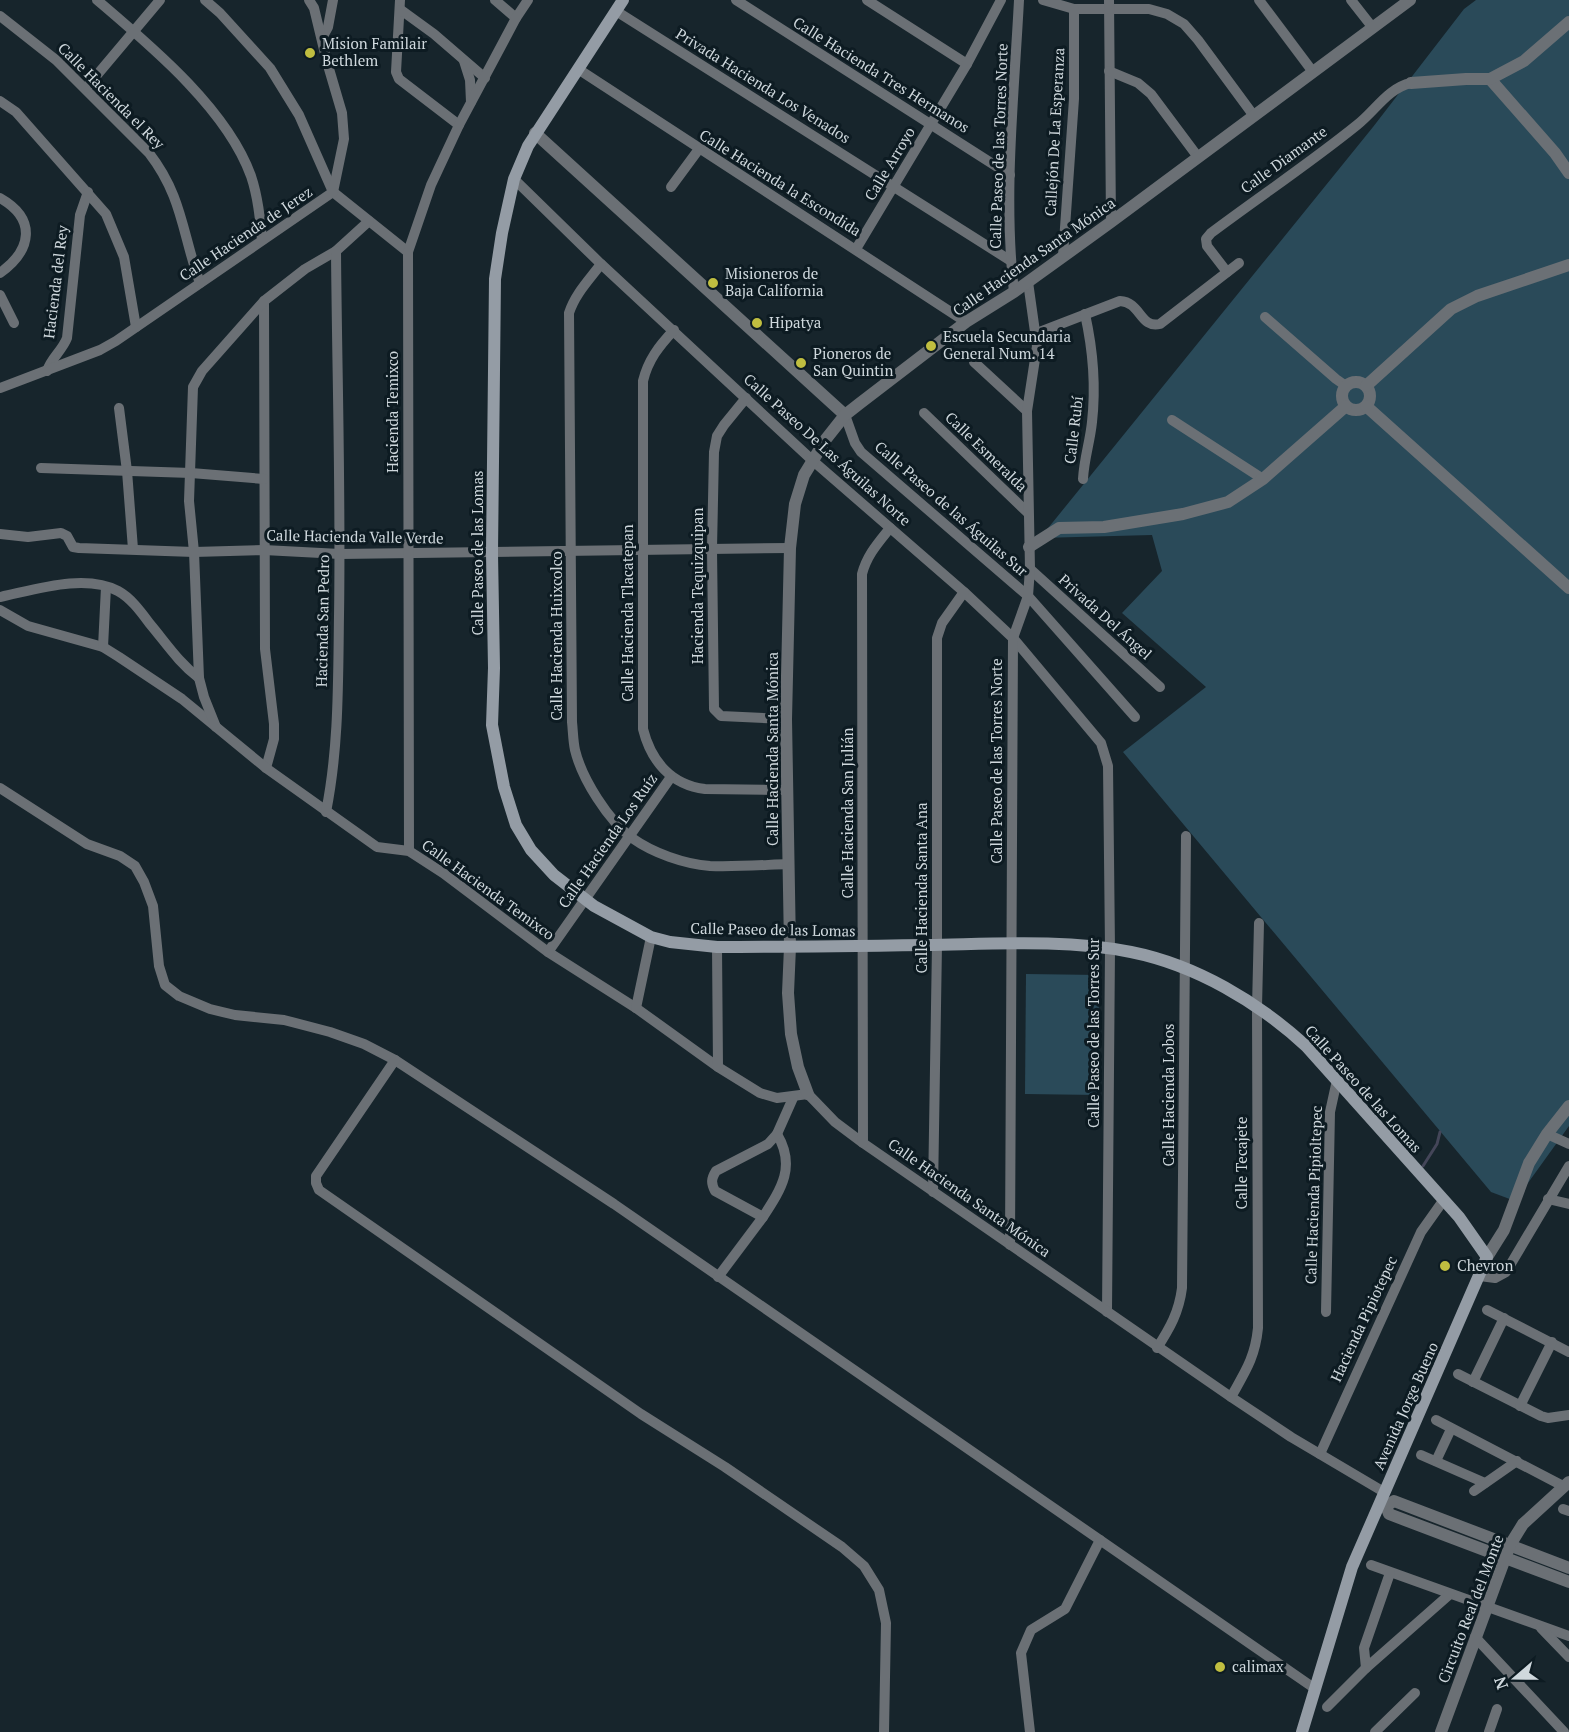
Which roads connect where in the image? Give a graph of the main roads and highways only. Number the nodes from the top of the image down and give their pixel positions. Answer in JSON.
{"nodes":[{"id":1,"x":620,"y":5,"type":"edge"},
{"id":2,"x":1487,"y":1257,"type":"joint"},
{"id":3,"x":1302,"y":1732,"type":"edge"}],
"edges":[{"from":1,"to":2,"type":"main road","name":"Calle Paseo de las Lomas"},
{"from":2,"to":3,"type":"main road","name":"Avenida Jorge Bueno"}]}
